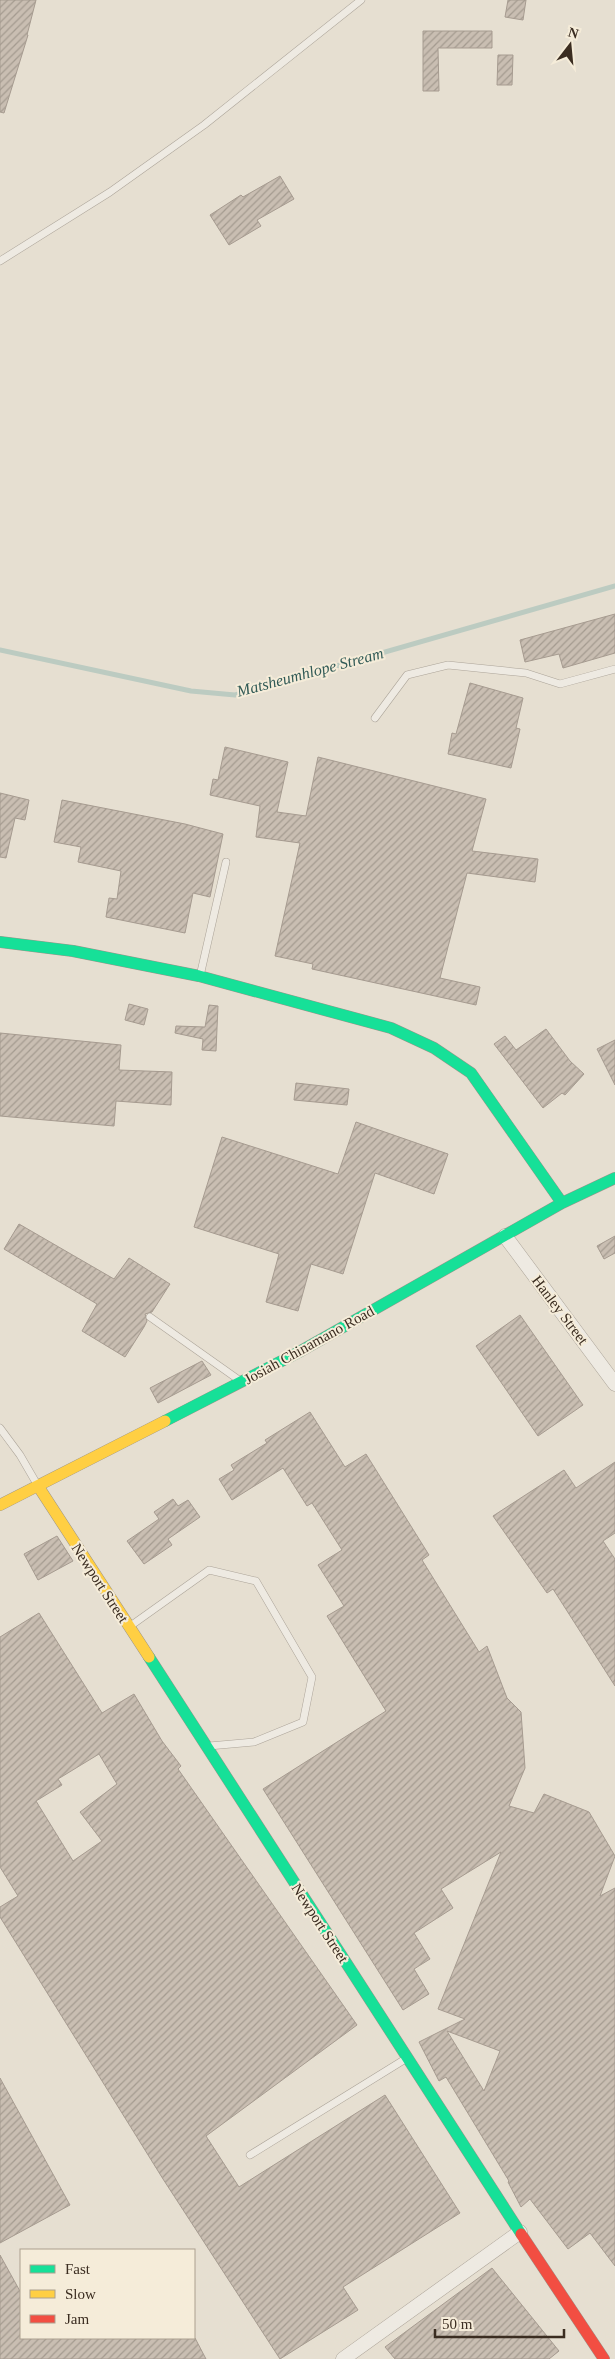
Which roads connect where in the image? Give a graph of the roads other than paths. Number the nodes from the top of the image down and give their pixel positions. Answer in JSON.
{"nodes":[{"id":1,"x":361,"y":0,"type":"edge"},
{"id":2,"x":0,"y":261,"type":"edge"},
{"id":3,"x":615,"y":669,"type":"edge"},
{"id":4,"x":374,"y":718,"type":"dead end"},
{"id":5,"x":226,"y":862,"type":"dead end"},
{"id":6,"x":0,"y":942,"type":"edge"},
{"id":7,"x":200,"y":976,"type":"junction"},
{"id":8,"x":615,"y":1178,"type":"edge"},
{"id":9,"x":562,"y":1203,"type":"junction"},
{"id":10,"x":505,"y":1236,"type":"junction"},
{"id":11,"x":150,"y":1317,"type":"dead end"},
{"id":12,"x":241,"y":1382,"type":"junction"},
{"id":13,"x":615,"y":1384,"type":"edge"},
{"id":14,"x":0,"y":1428,"type":"edge"},
{"id":15,"x":38,"y":1486,"type":"junction"},
{"id":16,"x":0,"y":1505,"type":"edge"},
{"id":17,"x":129,"y":1627,"type":"junction"},
{"id":18,"x":206,"y":1746,"type":"junction"},
{"id":19,"x":407,"y":2058,"type":"junction"},
{"id":20,"x":250,"y":2154,"type":"dead end"},
{"id":21,"x":520,"y":2232,"type":"junction"},
{"id":22,"x":343,"y":2359,"type":"edge"},
{"id":23,"x":604,"y":2359,"type":"edge"}],
"edges":[{"from":1,"to":2,"type":"lane"},
{"from":3,"to":4,"type":"lane"},
{"from":5,"to":7,"type":"lane"},
{"from":6,"to":7,"type":"street"},
{"from":7,"to":9,"type":"street"},
{"from":8,"to":9,"type":"street","name":"Josiah Chinamano Road"},
{"from":9,"to":10,"type":"street","name":"Josiah Chinamano Road"},
{"from":10,"to":12,"type":"street","name":"Josiah Chinamano Road"},
{"from":10,"to":13,"type":"street","name":"Hanley Street"},
{"from":11,"to":12,"type":"lane"},
{"from":12,"to":15,"type":"street","name":"Josiah Chinamano Road"},
{"from":14,"to":15,"type":"lane"},
{"from":15,"to":16,"type":"street","name":"Josiah Chinamano Road"},
{"from":15,"to":17,"type":"street","name":"Newport Street"},
{"from":17,"to":18,"type":"street","name":"Newport Street"},
{"from":17,"to":18,"type":"lane"},
{"from":18,"to":19,"type":"street","name":"Newport Street"},
{"from":19,"to":20,"type":"lane"},
{"from":19,"to":21,"type":"street","name":"Newport Street"},
{"from":21,"to":22,"type":"street"},
{"from":21,"to":23,"type":"street","name":"Newport Street"}]}
